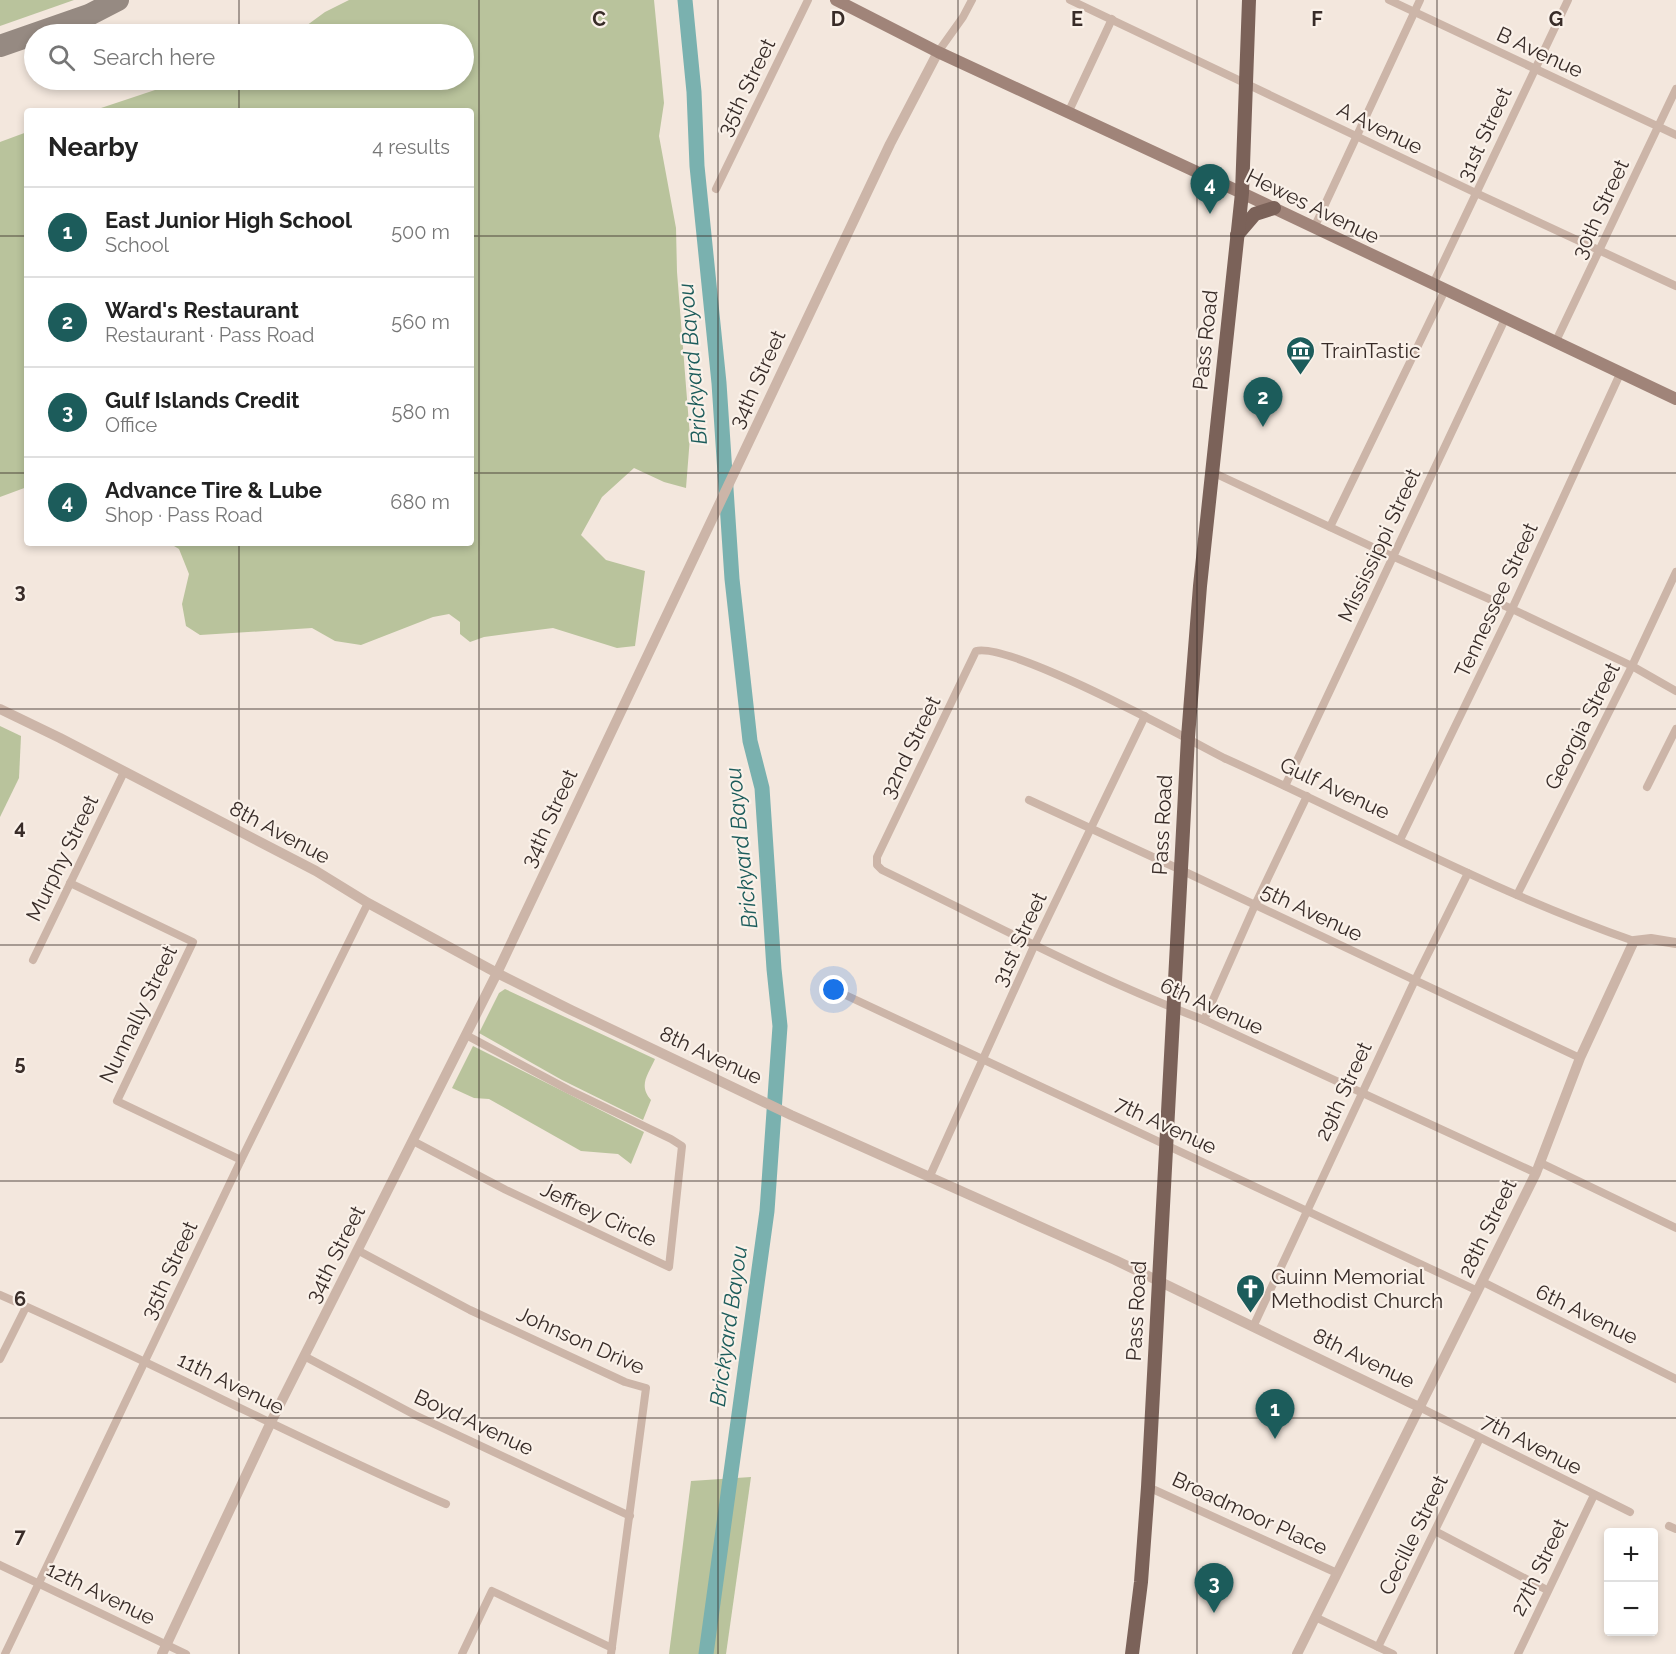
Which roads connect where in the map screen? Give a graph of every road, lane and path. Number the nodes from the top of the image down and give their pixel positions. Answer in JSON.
{"nodes":[{"id":1,"x":808,"y":0,"type":"edge"},
{"id":2,"x":836,"y":0,"type":"edge"},
{"id":3,"x":972,"y":0,"type":"edge"},
{"id":4,"x":1070,"y":0,"type":"edge"},
{"id":5,"x":1249,"y":0,"type":"edge"},
{"id":6,"x":1389,"y":0,"type":"edge"},
{"id":7,"x":1420,"y":0,"type":"edge"},
{"id":8,"x":1568,"y":0,"type":"edge"},
{"id":9,"x":1414,"y":12,"type":"junction"},
{"id":10,"x":1112,"y":19,"type":"junction"},
{"id":11,"x":938,"y":52,"type":"junction"},
{"id":12,"x":1534,"y":69,"type":"junction"},
{"id":13,"x":1247,"y":84,"type":"junction"},
{"id":14,"x":1676,"y":89,"type":"edge"},
{"id":15,"x":1068,"y":113,"type":"junction"},
{"id":16,"x":1658,"y":127,"type":"junction"},
{"id":17,"x":1676,"y":135,"type":"edge"},
{"id":18,"x":1356,"y":137,"type":"junction"},
{"id":19,"x":716,"y":189,"type":"dead end"},
{"id":20,"x":1242,"y":193,"type":"junction"},
{"id":21,"x":1476,"y":194,"type":"junction"},
{"id":22,"x":1274,"y":208,"type":"junction"},
{"id":23,"x":1314,"y":228,"type":"junction"},
{"id":24,"x":1237,"y":235,"type":"junction"},
{"id":25,"x":1601,"y":251,"type":"junction"},
{"id":26,"x":1433,"y":284,"type":"junction"},
{"id":27,"x":1676,"y":286,"type":"edge"},
{"id":28,"x":1444,"y":290,"type":"junction"},
{"id":29,"x":1505,"y":319,"type":"junction"},
{"id":30,"x":1555,"y":343,"type":"junction"},
{"id":31,"x":1620,"y":374,"type":"junction"},
{"id":32,"x":1676,"y":399,"type":"edge"},
{"id":33,"x":1212,"y":472,"type":"junction"},
{"id":34,"x":1330,"y":527,"type":"junction"},
{"id":35,"x":1394,"y":557,"type":"junction"},
{"id":36,"x":1676,"y":572,"type":"edge"},
{"id":37,"x":1512,"y":609,"type":"junction"},
{"id":38,"x":982,"y":649,"type":"joint"},
{"id":39,"x":1632,"y":666,"type":"junction"},
{"id":40,"x":1676,"y":691,"type":"edge"},
{"id":41,"x":0,"y":709,"type":"edge"},
{"id":42,"x":1145,"y":716,"type":"junction"},
{"id":43,"x":1676,"y":729,"type":"edge"},
{"id":44,"x":1188,"y":737,"type":"junction"},
{"id":45,"x":124,"y":772,"type":"junction"},
{"id":46,"x":1285,"y":786,"type":"junction"},
{"id":47,"x":1647,"y":787,"type":"dead end"},
{"id":48,"x":1307,"y":796,"type":"junction"},
{"id":49,"x":1029,"y":800,"type":"dead end"},
{"id":50,"x":1091,"y":829,"type":"junction"},
{"id":51,"x":1400,"y":840,"type":"junction"},
{"id":52,"x":877,"y":865,"type":"joint"},
{"id":53,"x":1182,"y":870,"type":"junction"},
{"id":54,"x":1468,"y":873,"type":"junction"},
{"id":55,"x":70,"y":883,"type":"junction"},
{"id":56,"x":1517,"y":895,"type":"junction"},
{"id":57,"x":368,"y":903,"type":"junction"},
{"id":58,"x":1255,"y":905,"type":"junction"},
{"id":59,"x":1634,"y":941,"type":"junction"},
{"id":60,"x":1676,"y":943,"type":"edge"},
{"id":61,"x":1035,"y":945,"type":"junction"},
{"id":62,"x":33,"y":960,"type":"dead end"},
{"id":63,"x":497,"y":973,"type":"junction"},
{"id":64,"x":1415,"y":981,"type":"junction"},
{"id":65,"x":839,"y":992,"type":"dead end"},
{"id":66,"x":1173,"y":1009,"type":"junction"},
{"id":67,"x":1204,"y":1020,"type":"junction"},
{"id":68,"x":466,"y":1035,"type":"junction"},
{"id":69,"x":1580,"y":1058,"type":"junction"},
{"id":70,"x":984,"y":1059,"type":"junction"},
{"id":71,"x":1361,"y":1094,"type":"junction"},
{"id":72,"x":413,"y":1141,"type":"junction"},
{"id":73,"x":1166,"y":1144,"type":"junction"},
{"id":74,"x":241,"y":1160,"type":"junction"},
{"id":75,"x":1538,"y":1168,"type":"junction"},
{"id":76,"x":929,"y":1178,"type":"junction"},
{"id":77,"x":1306,"y":1211,"type":"junction"},
{"id":78,"x":1676,"y":1228,"type":"edge"},
{"id":79,"x":359,"y":1251,"type":"junction"},
{"id":80,"x":1159,"y":1281,"type":"junction"},
{"id":81,"x":1480,"y":1287,"type":"junction"},
{"id":82,"x":0,"y":1295,"type":"edge"},
{"id":83,"x":26,"y":1306,"type":"junction"},
{"id":84,"x":1253,"y":1327,"type":"junction"},
{"id":85,"x":304,"y":1356,"type":"junction"},
{"id":86,"x":0,"y":1359,"type":"edge"},
{"id":87,"x":146,"y":1361,"type":"junction"},
{"id":88,"x":1676,"y":1378,"type":"edge"},
{"id":89,"x":1419,"y":1407,"type":"junction"},
{"id":90,"x":271,"y":1422,"type":"junction"},
{"id":91,"x":1480,"y":1438,"type":"junction"},
{"id":92,"x":1148,"y":1486,"type":"junction"},
{"id":93,"x":1594,"y":1495,"type":"junction"},
{"id":94,"x":446,"y":1504,"type":"dead end"},
{"id":95,"x":1630,"y":1512,"type":"dead end"},
{"id":96,"x":630,"y":1516,"type":"junction"},
{"id":97,"x":1435,"y":1531,"type":"junction"},
{"id":98,"x":0,"y":1565,"type":"edge"},
{"id":99,"x":1337,"y":1573,"type":"junction"},
{"id":100,"x":39,"y":1583,"type":"junction"},
{"id":101,"x":1547,"y":1590,"type":"junction"},
{"id":102,"x":1315,"y":1617,"type":"junction"},
{"id":103,"x":1378,"y":1647,"type":"junction"},
{"id":104,"x":164,"y":1649,"type":"edge"},
{"id":105,"x":611,"y":1651,"type":"edge"},
{"id":106,"x":4,"y":1654,"type":"edge"},
{"id":107,"x":186,"y":1654,"type":"edge"},
{"id":108,"x":462,"y":1654,"type":"edge"},
{"id":109,"x":1132,"y":1654,"type":"edge"},
{"id":110,"x":1297,"y":1654,"type":"edge"},
{"id":111,"x":1393,"y":1654,"type":"edge"},
{"id":112,"x":1518,"y":1654,"type":"edge"}],
"edges":[{"from":1,"to":19,"type":"street","name":"35th Street"},
{"from":2,"to":11,"type":"main road","name":"Hewes Avenue"},
{"from":3,"to":11,"type":"street","name":"34th Street"},
{"from":4,"to":10,"type":"street","name":"A Avenue"},
{"from":5,"to":13,"type":"main road","name":"Pass Road"},
{"from":6,"to":9,"type":"street","name":"B Avenue"},
{"from":7,"to":9,"type":"street"},
{"from":8,"to":12,"type":"street","name":"31st Street"},
{"from":9,"to":12,"type":"street","name":"B Avenue"},
{"from":9,"to":18,"type":"street"},
{"from":10,"to":13,"type":"street","name":"A Avenue"},
{"from":10,"to":15,"type":"street"},
{"from":11,"to":15,"type":"main road","name":"Hewes Avenue"},
{"from":11,"to":63,"type":"street","name":"34th Street"},
{"from":12,"to":16,"type":"street","name":"B Avenue"},
{"from":12,"to":21,"type":"street","name":"31st Street"},
{"from":13,"to":18,"type":"street","name":"A Avenue"},
{"from":13,"to":20,"type":"main road","name":"Pass Road"},
{"from":14,"to":16,"type":"street","name":"30th Street"},
{"from":15,"to":20,"type":"main road","name":"Hewes Avenue"},
{"from":16,"to":17,"type":"street","name":"B Avenue"},
{"from":16,"to":25,"type":"street","name":"30th Street"},
{"from":18,"to":21,"type":"street","name":"A Avenue"},
{"from":18,"to":23,"type":"street"},
{"from":20,"to":22,"type":"main road","name":"Hewes Avenue"},
{"from":20,"to":24,"type":"main road","name":"Pass Road"},
{"from":21,"to":25,"type":"street","name":"A Avenue"},
{"from":21,"to":26,"type":"street","name":"31st Street"},
{"from":22,"to":23,"type":"main road","name":"Hewes Avenue"},
{"from":22,"to":24,"type":"main road"},
{"from":23,"to":26,"type":"main road","name":"Hewes Avenue"},
{"from":24,"to":33,"type":"main road","name":"Pass Road"},
{"from":25,"to":27,"type":"street","name":"A Avenue"},
{"from":25,"to":30,"type":"street","name":"30th Street"},
{"from":26,"to":28,"type":"main road","name":"Hewes Avenue"},
{"from":28,"to":29,"type":"main road","name":"Hewes Avenue"},
{"from":28,"to":34,"type":"street"},
{"from":29,"to":30,"type":"main road","name":"Hewes Avenue"},
{"from":29,"to":35,"type":"street","name":"Mississippi Street"},
{"from":30,"to":31,"type":"main road","name":"Hewes Avenue"},
{"from":31,"to":32,"type":"main road","name":"Hewes Avenue"},
{"from":31,"to":37,"type":"street","name":"Tennessee Street"},
{"from":33,"to":34,"type":"street"},
{"from":33,"to":44,"type":"main road","name":"Pass Road"},
{"from":34,"to":35,"type":"street"},
{"from":35,"to":37,"type":"street"},
{"from":35,"to":46,"type":"street","name":"Mississippi Street"},
{"from":36,"to":39,"type":"street","name":"Georgia Street"},
{"from":37,"to":39,"type":"street"},
{"from":37,"to":51,"type":"street","name":"Tennessee Street"},
{"from":38,"to":42,"type":"street","name":"Gulf Avenue"},
{"from":38,"to":52,"type":"street","name":"32nd Street"},
{"from":39,"to":40,"type":"street"},
{"from":39,"to":56,"type":"street","name":"Georgia Street"},
{"from":41,"to":45,"type":"street","name":"8th Avenue"},
{"from":42,"to":44,"type":"street","name":"Gulf Avenue"},
{"from":42,"to":50,"type":"street","name":"31st Street"},
{"from":43,"to":47,"type":"street"},
{"from":44,"to":46,"type":"street","name":"Gulf Avenue"},
{"from":44,"to":53,"type":"main road","name":"Pass Road"},
{"from":45,"to":55,"type":"street","name":"Murphy Street"},
{"from":45,"to":57,"type":"street","name":"8th Avenue"},
{"from":46,"to":48,"type":"street","name":"Gulf Avenue"},
{"from":48,"to":51,"type":"street","name":"Gulf Avenue"},
{"from":48,"to":58,"type":"street"},
{"from":49,"to":50,"type":"street","name":"5th Avenue"},
{"from":50,"to":53,"type":"street","name":"5th Avenue"},
{"from":50,"to":61,"type":"street","name":"31st Street"},
{"from":51,"to":54,"type":"street","name":"Gulf Avenue"},
{"from":52,"to":61,"type":"street","name":"6th Avenue"},
{"from":53,"to":58,"type":"street","name":"5th Avenue"},
{"from":53,"to":66,"type":"main road","name":"Pass Road"},
{"from":54,"to":56,"type":"street","name":"Gulf Avenue"},
{"from":54,"to":64,"type":"street","name":"29th Street"},
{"from":55,"to":62,"type":"street","name":"Murphy Street"},
{"from":55,"to":74,"type":"street","name":"Nunnally Street"},
{"from":56,"to":59,"type":"street","name":"Gulf Avenue"},
{"from":57,"to":63,"type":"street","name":"8th Avenue"},
{"from":57,"to":74,"type":"street","name":"35th Street"},
{"from":58,"to":64,"type":"street","name":"5th Avenue"},
{"from":58,"to":67,"type":"street"},
{"from":59,"to":60,"type":"street","name":"Gulf Avenue"},
{"from":59,"to":69,"type":"street","name":"28th Street"},
{"from":61,"to":66,"type":"street","name":"6th Avenue"},
{"from":61,"to":70,"type":"street","name":"31st Street"},
{"from":63,"to":68,"type":"street","name":"34th Street"},
{"from":63,"to":76,"type":"street","name":"8th Avenue"},
{"from":64,"to":69,"type":"street","name":"5th Avenue"},
{"from":64,"to":71,"type":"street","name":"29th Street"},
{"from":65,"to":70,"type":"street","name":"7th Avenue"},
{"from":66,"to":67,"type":"street","name":"6th Avenue"},
{"from":66,"to":73,"type":"main road","name":"Pass Road"},
{"from":67,"to":71,"type":"street","name":"6th Avenue"},
{"from":68,"to":72,"type":"street","name":"34th Street"},
{"from":68,"to":72,"type":"street","name":"Jeffrey Circle"},
{"from":69,"to":75,"type":"street","name":"28th Street"},
{"from":70,"to":73,"type":"street","name":"7th Avenue"},
{"from":70,"to":76,"type":"street","name":"31st Street"},
{"from":71,"to":75,"type":"street","name":"6th Avenue"},
{"from":71,"to":77,"type":"street","name":"29th Street"},
{"from":72,"to":79,"type":"street","name":"34th Street"},
{"from":73,"to":77,"type":"street","name":"7th Avenue"},
{"from":73,"to":80,"type":"main road","name":"Pass Road"},
{"from":74,"to":87,"type":"street","name":"35th Street"},
{"from":75,"to":78,"type":"street"},
{"from":75,"to":81,"type":"street","name":"28th Street"},
{"from":76,"to":80,"type":"street","name":"8th Avenue"},
{"from":77,"to":81,"type":"street","name":"7th Avenue"},
{"from":77,"to":84,"type":"street","name":"29th Street"},
{"from":79,"to":85,"type":"street","name":"34th Street"},
{"from":79,"to":96,"type":"street","name":"Johnson Drive"},
{"from":80,"to":84,"type":"street","name":"8th Avenue"},
{"from":80,"to":92,"type":"main road","name":"Pass Road"},
{"from":81,"to":88,"type":"street","name":"6th Avenue"},
{"from":81,"to":89,"type":"street","name":"28th Street"},
{"from":82,"to":83,"type":"street","name":"11th Avenue"},
{"from":83,"to":86,"type":"street"},
{"from":83,"to":87,"type":"street","name":"11th Avenue"},
{"from":84,"to":89,"type":"street","name":"8th Avenue"},
{"from":85,"to":90,"type":"street","name":"34th Street"},
{"from":85,"to":96,"type":"street","name":"Boyd Avenue"},
{"from":87,"to":90,"type":"street","name":"11th Avenue"},
{"from":87,"to":100,"type":"street","name":"35th Street"},
{"from":89,"to":91,"type":"street","name":"7th Avenue"},
{"from":89,"to":99,"type":"street","name":"28th Street"},
{"from":90,"to":94,"type":"street","name":"11th Avenue"},
{"from":90,"to":104,"type":"street","name":"34th Street"},
{"from":91,"to":93,"type":"street","name":"7th Avenue"},
{"from":91,"to":97,"type":"street","name":"Cecille Street"},
{"from":92,"to":99,"type":"street","name":"Broadmoor Place"},
{"from":92,"to":109,"type":"main road","name":"Pass Road"},
{"from":93,"to":95,"type":"street","name":"7th Avenue"},
{"from":93,"to":101,"type":"street","name":"27th Street"},
{"from":96,"to":105,"type":"street","name":"Johnson Drive"},
{"from":97,"to":101,"type":"street"},
{"from":97,"to":103,"type":"street","name":"Cecille Street"},
{"from":98,"to":100,"type":"street","name":"12th Avenue"},
{"from":99,"to":102,"type":"street","name":"28th Street"},
{"from":100,"to":104,"type":"street","name":"12th Avenue"},
{"from":100,"to":106,"type":"street","name":"35th Street"},
{"from":101,"to":112,"type":"street","name":"27th Street"},
{"from":102,"to":103,"type":"street"},
{"from":102,"to":110,"type":"street","name":"28th Street"},
{"from":103,"to":111,"type":"street"},
{"from":104,"to":107,"type":"street","name":"12th Avenue"},
{"from":105,"to":108,"type":"street"}]}
